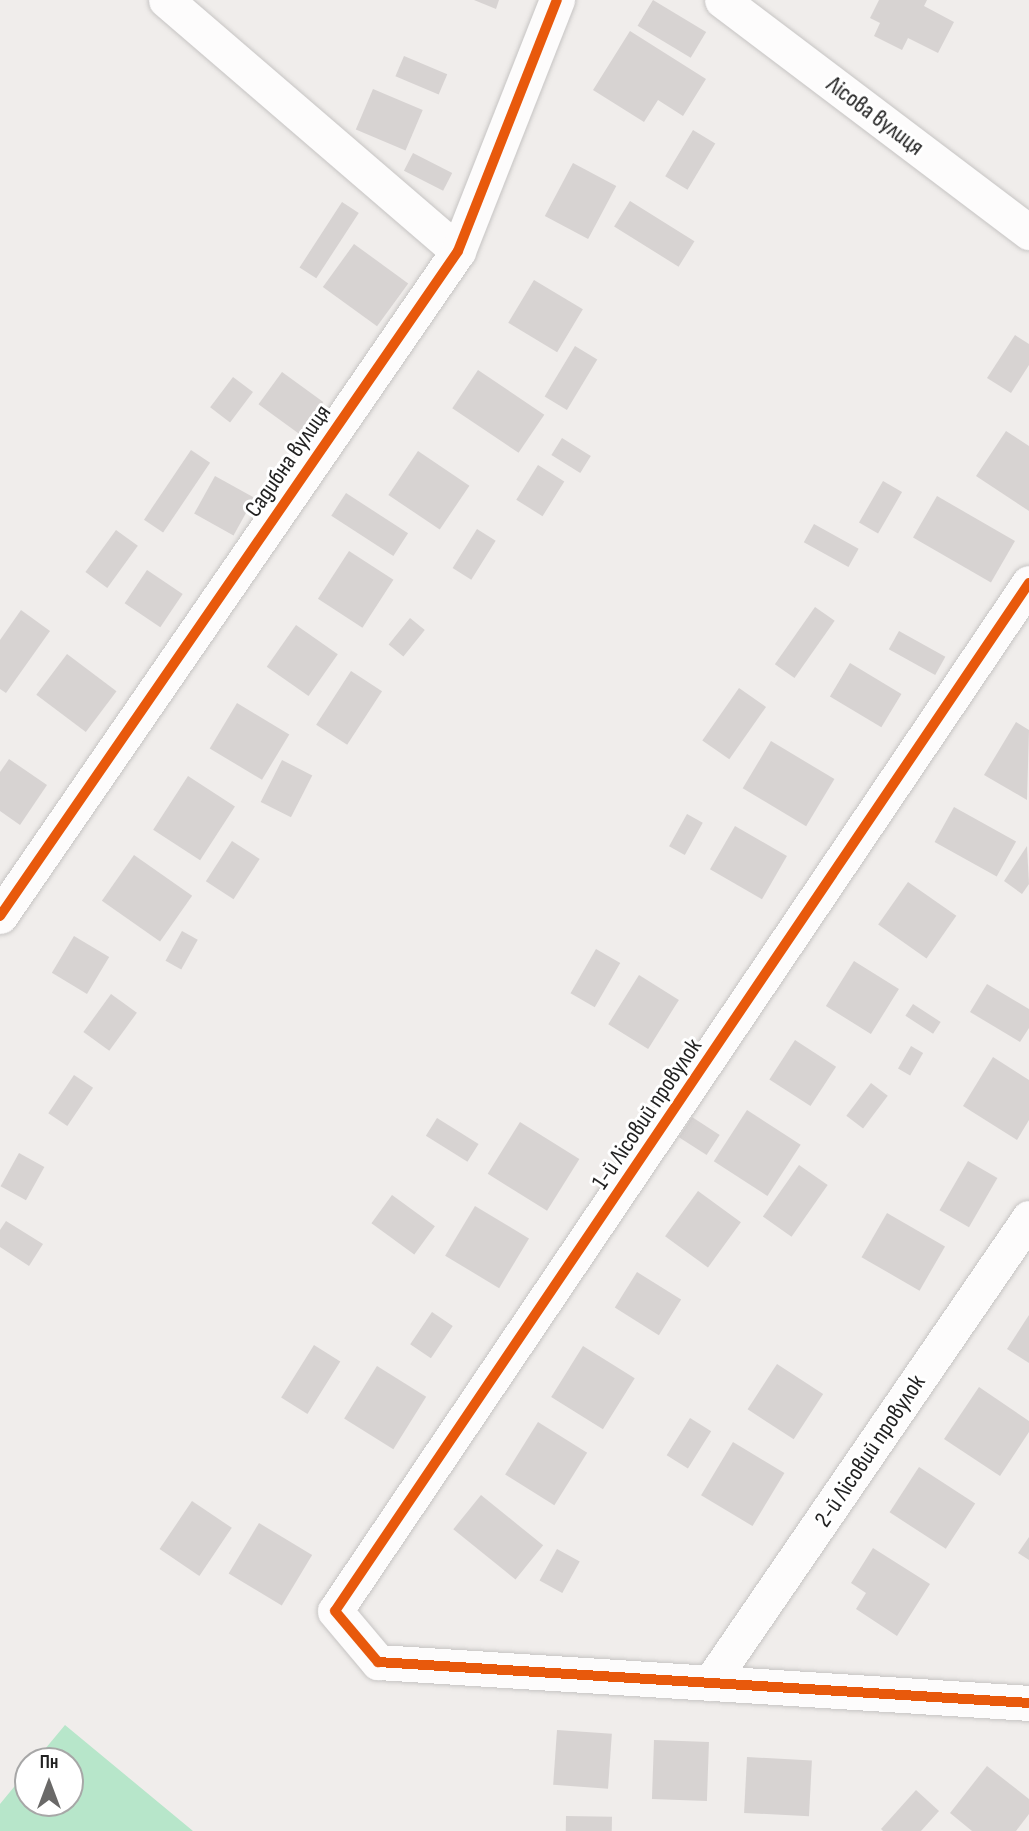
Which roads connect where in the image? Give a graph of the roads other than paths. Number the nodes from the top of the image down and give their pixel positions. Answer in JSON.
{"nodes":[{"id":1,"x":166,"y":0,"type":"edge"},
{"id":2,"x":557,"y":0,"type":"edge"},
{"id":3,"x":722,"y":0,"type":"edge"},
{"id":4,"x":1029,"y":232,"type":"edge"},
{"id":5,"x":458,"y":251,"type":"junction"},
{"id":6,"x":1029,"y":583,"type":"edge"},
{"id":7,"x":0,"y":916,"type":"edge"},
{"id":8,"x":1029,"y":1218,"type":"edge"},
{"id":9,"x":710,"y":1683,"type":"junction"},
{"id":10,"x":1029,"y":1703,"type":"edge"}],
"edges":[{"from":1,"to":5,"type":"street"},
{"from":2,"to":5,"type":"street","name":"Садибна вулиця"},
{"from":3,"to":4,"type":"street","name":"Лісова вулиця"},
{"from":5,"to":7,"type":"street","name":"Садибна вулиця"},
{"from":6,"to":9,"type":"street","name":"1-й Лісовий провулок"},
{"from":8,"to":9,"type":"street","name":"2-й Лісовий провулок"},
{"from":9,"to":10,"type":"street"}]}
